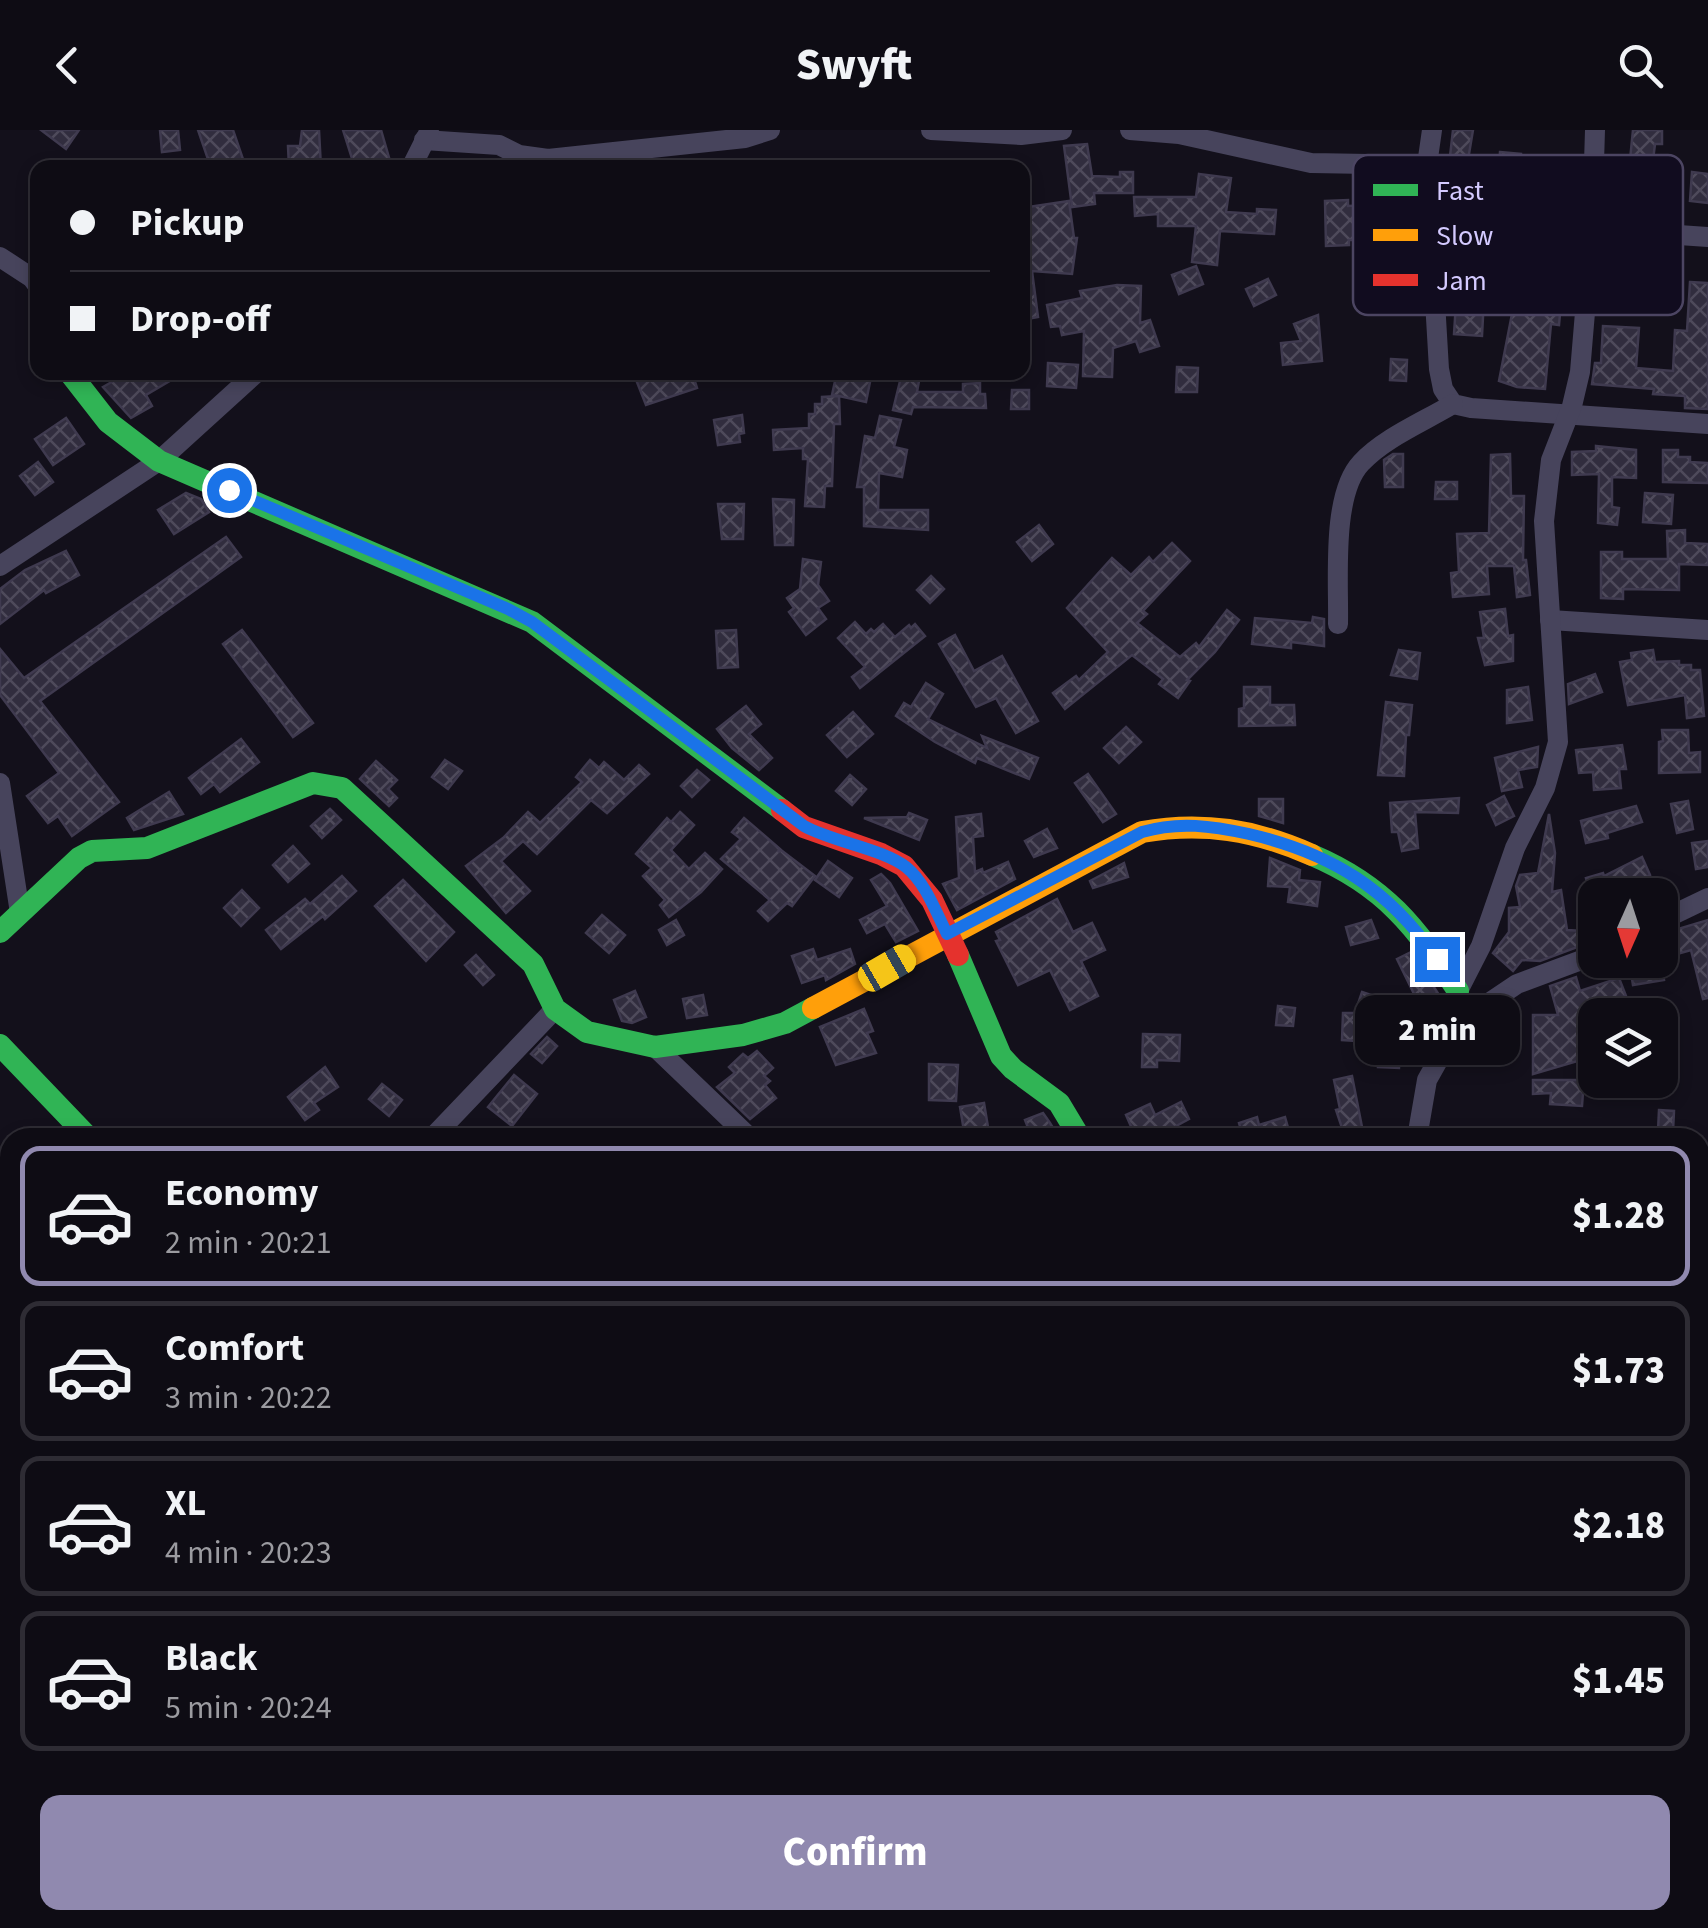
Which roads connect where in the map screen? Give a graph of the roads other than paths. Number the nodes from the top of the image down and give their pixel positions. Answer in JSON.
{"nodes":[{"id":1,"x":770,"y":130,"type":"edge"},
{"id":2,"x":931,"y":130,"type":"edge"},
{"id":3,"x":1062,"y":130,"type":"edge"},
{"id":4,"x":1130,"y":130,"type":"edge"},
{"id":5,"x":1432,"y":130,"type":"edge"},
{"id":6,"x":1595,"y":130,"type":"edge"},
{"id":7,"x":427,"y":135,"type":"edge"},
{"id":8,"x":497,"y":137,"type":"edge"},
{"id":9,"x":1428,"y":155,"type":"edge"},
{"id":10,"x":1594,"y":155,"type":"edge"},
{"id":11,"x":416,"y":160,"type":"edge"},
{"id":12,"x":1353,"y":164,"type":"edge"},
{"id":13,"x":1683,"y":236,"type":"edge"},
{"id":14,"x":1708,"y":238,"type":"edge"},
{"id":15,"x":0,"y":257,"type":"edge"},
{"id":16,"x":30,"y":277,"type":"edge"},
{"id":17,"x":1436,"y":315,"type":"edge"},
{"id":18,"x":1585,"y":315,"type":"edge"},
{"id":19,"x":75,"y":380,"type":"edge"},
{"id":20,"x":248,"y":380,"type":"edge"},
{"id":21,"x":1453,"y":404,"type":"junction"},
{"id":22,"x":1569,"y":414,"type":"junction"},
{"id":23,"x":1708,"y":424,"type":"edge"},
{"id":24,"x":159,"y":461,"type":"junction"},
{"id":25,"x":0,"y":566,"type":"edge"},
{"id":26,"x":1550,"y":620,"type":"junction"},
{"id":27,"x":1338,"y":624,"type":"dead end"},
{"id":28,"x":1708,"y":630,"type":"edge"},
{"id":29,"x":0,"y":783,"type":"edge"},
{"id":30,"x":1708,"y":898,"type":"edge"},
{"id":31,"x":1678,"y":912,"type":"edge"},
{"id":32,"x":20,"y":914,"type":"junction"},
{"id":33,"x":0,"y":932,"type":"edge"},
{"id":34,"x":947,"y":934,"type":"junction"},
{"id":35,"x":1578,"y":961,"type":"edge"},
{"id":36,"x":1458,"y":992,"type":"junction"},
{"id":37,"x":555,"y":1008,"type":"junction"},
{"id":38,"x":1459,"y":1023,"type":"junction"},
{"id":39,"x":0,"y":1045,"type":"edge"},
{"id":40,"x":655,"y":1047,"type":"junction"},
{"id":41,"x":79,"y":1128,"type":"edge"},
{"id":42,"x":441,"y":1128,"type":"edge"},
{"id":43,"x":740,"y":1128,"type":"edge"},
{"id":44,"x":1074,"y":1128,"type":"edge"},
{"id":45,"x":1419,"y":1128,"type":"edge"}],
"edges":[{"from":1,"to":8,"type":"street"},
{"from":2,"to":3,"type":"street"},
{"from":4,"to":12,"type":"street"},
{"from":5,"to":9,"type":"street"},
{"from":6,"to":10,"type":"street"},
{"from":7,"to":8,"type":"street"},
{"from":7,"to":11,"type":"street"},
{"from":13,"to":14,"type":"street"},
{"from":15,"to":16,"type":"street"},
{"from":17,"to":21,"type":"street"},
{"from":18,"to":22,"type":"street"},
{"from":19,"to":24,"type":"main road"},
{"from":20,"to":24,"type":"street"},
{"from":21,"to":22,"type":"street"},
{"from":21,"to":27,"type":"street"},
{"from":22,"to":23,"type":"street"},
{"from":22,"to":26,"type":"street"},
{"from":24,"to":25,"type":"street"},
{"from":24,"to":34,"type":"main road"},
{"from":26,"to":28,"type":"street"},
{"from":26,"to":36,"type":"street"},
{"from":29,"to":32,"type":"street"},
{"from":30,"to":31,"type":"street"},
{"from":32,"to":33,"type":"main road"},
{"from":32,"to":37,"type":"main road"},
{"from":34,"to":36,"type":"main road"},
{"from":34,"to":40,"type":"main road"},
{"from":34,"to":44,"type":"main road"},
{"from":35,"to":38,"type":"street"},
{"from":36,"to":38,"type":"street"},
{"from":37,"to":40,"type":"main road"},
{"from":37,"to":42,"type":"street"},
{"from":38,"to":45,"type":"street"},
{"from":39,"to":41,"type":"main road"},
{"from":40,"to":43,"type":"street"}]}
